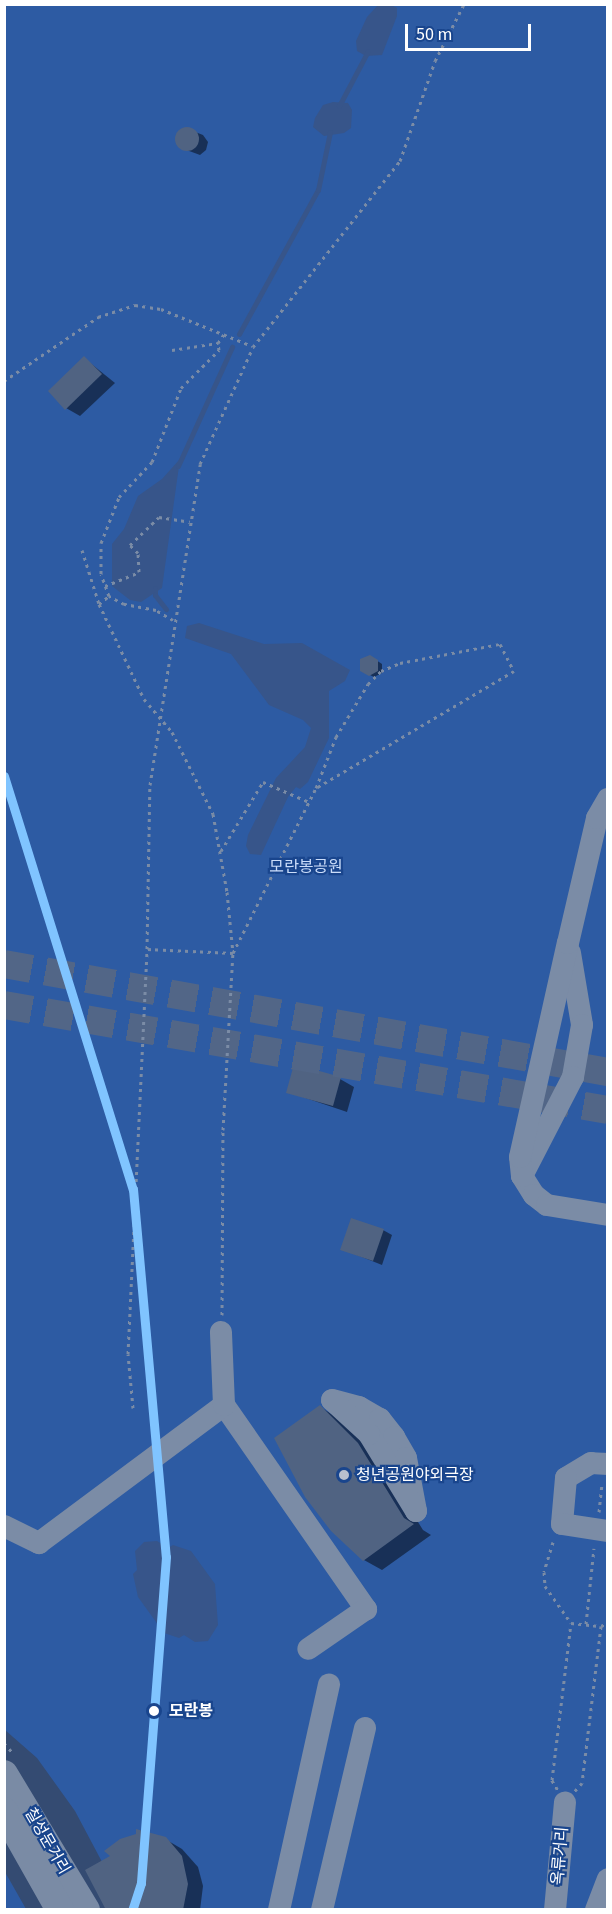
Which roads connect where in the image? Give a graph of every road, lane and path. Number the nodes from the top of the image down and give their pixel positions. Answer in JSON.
{"nodes":[{"id":1,"x":464,"y":4,"type":"edge"},
{"id":2,"x":224,"y":334,"type":"junction"},
{"id":3,"x":218,"y":343,"type":"junction"},
{"id":4,"x":253,"y":347,"type":"junction"},
{"id":5,"x":172,"y":350,"type":"dead end"},
{"id":6,"x":4,"y":381,"type":"edge"},
{"id":7,"x":190,"y":522,"type":"junction"},
{"id":8,"x":82,"y":550,"type":"dead end"},
{"id":9,"x":107,"y":586,"type":"junction"},
{"id":10,"x":110,"y":596,"type":"junction"},
{"id":11,"x":99,"y":604,"type":"junction"},
{"id":12,"x":173,"y":620,"type":"junction"},
{"id":13,"x":161,"y":720,"type":"junction"},
{"id":14,"x":316,"y":788,"type":"junction"},
{"id":15,"x":608,"y":799,"type":"edge"},
{"id":16,"x":309,"y":802,"type":"junction"},
{"id":17,"x":221,"y":852,"type":"junction"},
{"id":18,"x":568,"y":943,"type":"junction"},
{"id":19,"x":147,"y":949,"type":"junction"},
{"id":20,"x":234,"y":952,"type":"junction"},
{"id":21,"x":522,"y":1176,"type":"junction"},
{"id":22,"x":608,"y":1215,"type":"edge"},
{"id":23,"x":222,"y":1332,"type":"joint"},
{"id":24,"x":332,"y":1400,"type":"joint"},
{"id":25,"x":224,"y":1405,"type":"junction"},
{"id":26,"x":133,"y":1408,"type":"dead end"},
{"id":27,"x":608,"y":1464,"type":"edge"},
{"id":28,"x":4,"y":1526,"type":"edge"},
{"id":29,"x":608,"y":1531,"type":"edge"},
{"id":30,"x":555,"y":1538,"type":"dead end"},
{"id":31,"x":571,"y":1623,"type":"junction"},
{"id":32,"x":608,"y":1623,"type":"edge"},
{"id":33,"x":601,"y":1626,"type":"junction"},
{"id":34,"x":308,"y":1649,"type":"dead end"},
{"id":35,"x":329,"y":1684,"type":"dead end"},
{"id":36,"x":365,"y":1728,"type":"dead end"},
{"id":37,"x":4,"y":1774,"type":"edge"},
{"id":38,"x":565,"y":1802,"type":"junction"},
{"id":39,"x":4,"y":1811,"type":"edge"},
{"id":40,"x":608,"y":1879,"type":"edge"},
{"id":41,"x":60,"y":1910,"type":"edge"},
{"id":42,"x":86,"y":1910,"type":"edge"},
{"id":43,"x":279,"y":1910,"type":"edge"},
{"id":44,"x":322,"y":1910,"type":"edge"},
{"id":45,"x":555,"y":1910,"type":"edge"},
{"id":46,"x":596,"y":1910,"type":"edge"}],
"edges":[{"from":1,"to":4,"type":"path"},
{"from":2,"to":3,"type":"path"},
{"from":2,"to":4,"type":"path"},
{"from":2,"to":6,"type":"path"},
{"from":3,"to":5,"type":"path"},
{"from":3,"to":9,"type":"path"},
{"from":4,"to":7,"type":"path"},
{"from":7,"to":9,"type":"path"},
{"from":7,"to":12,"type":"path"},
{"from":8,"to":11,"type":"path"},
{"from":9,"to":10,"type":"path"},
{"from":10,"to":11,"type":"path"},
{"from":10,"to":12,"type":"path"},
{"from":11,"to":13,"type":"path"},
{"from":12,"to":13,"type":"path"},
{"from":13,"to":17,"type":"path"},
{"from":13,"to":19,"type":"path"},
{"from":14,"to":14,"type":"path"},
{"from":14,"to":16,"type":"path"},
{"from":15,"to":18,"type":"street"},
{"from":16,"to":17,"type":"path"},
{"from":16,"to":20,"type":"path"},
{"from":17,"to":20,"type":"path"},
{"from":18,"to":21,"type":"street"},
{"from":18,"to":21,"type":"street"},
{"from":19,"to":20,"type":"path"},
{"from":19,"to":26,"type":"path"},
{"from":20,"to":23,"type":"path"},
{"from":21,"to":22,"type":"street"},
{"from":23,"to":25,"type":"street"},
{"from":24,"to":24,"type":"street"},
{"from":25,"to":28,"type":"street"},
{"from":25,"to":34,"type":"street"},
{"from":27,"to":29,"type":"street"},
{"from":30,"to":31,"type":"path"},
{"from":31,"to":33,"type":"path"},
{"from":31,"to":38,"type":"path"},
{"from":32,"to":33,"type":"path"},
{"from":33,"to":38,"type":"path"},
{"from":35,"to":43,"type":"street"},
{"from":36,"to":44,"type":"street"},
{"from":37,"to":42,"type":"main road","name":"칠성문거리"},
{"from":38,"to":45,"type":"street","name":"옥류거리"},
{"from":39,"to":41,"type":"main road","name":"칠성문거리"},
{"from":40,"to":46,"type":"street"}]}
